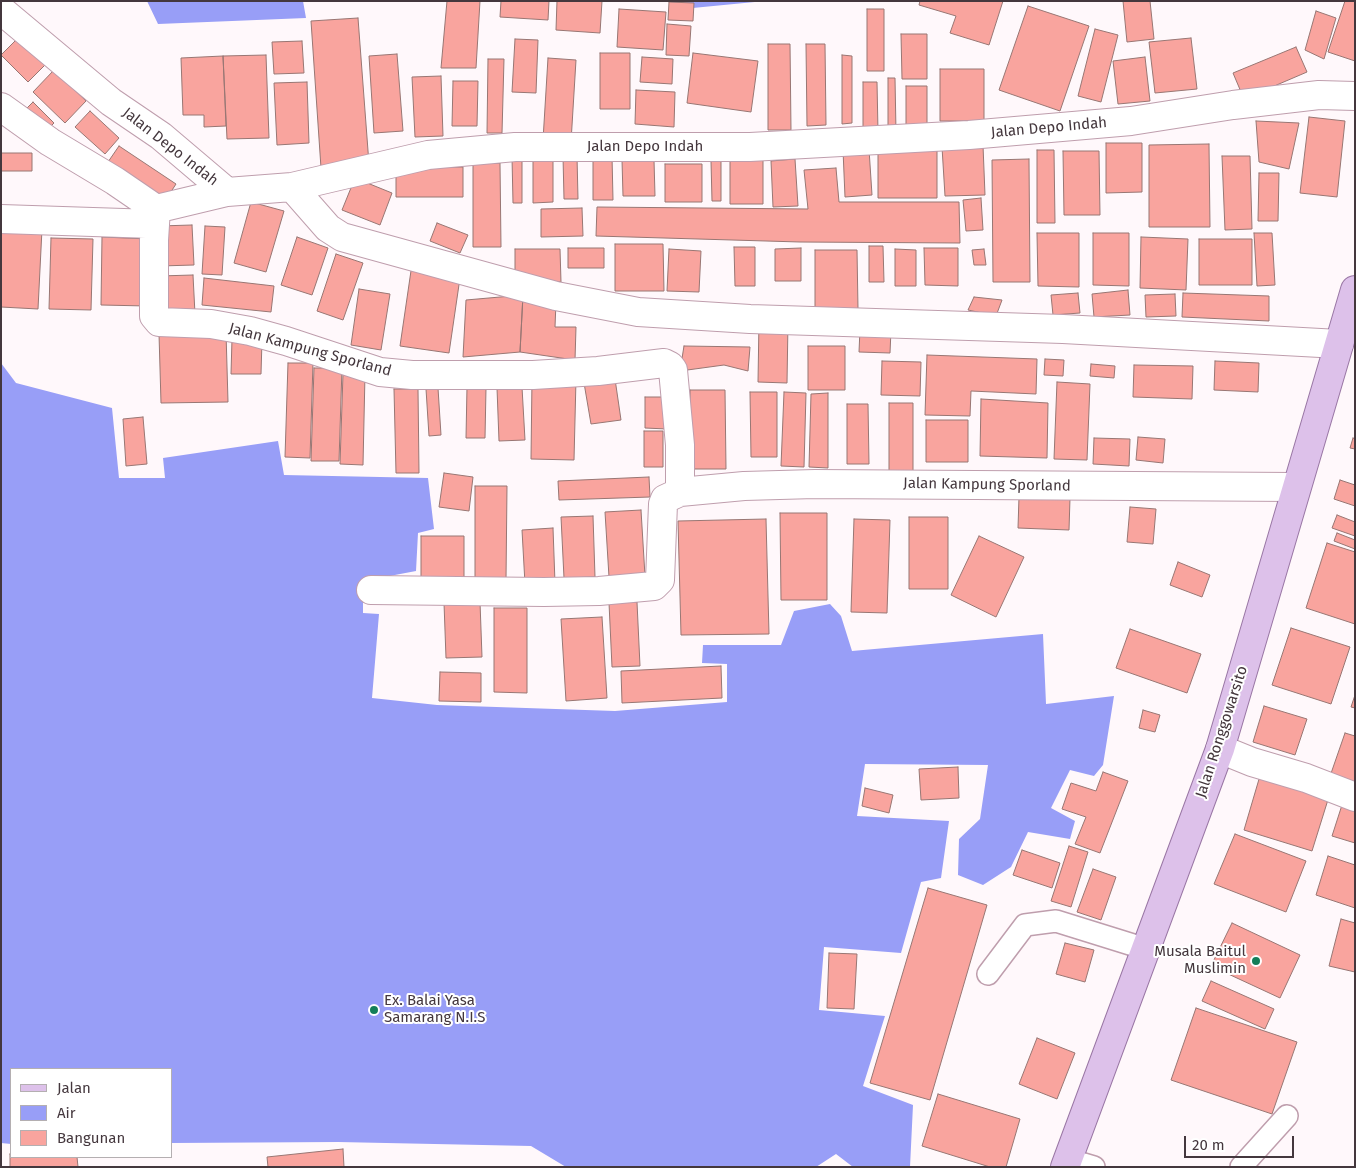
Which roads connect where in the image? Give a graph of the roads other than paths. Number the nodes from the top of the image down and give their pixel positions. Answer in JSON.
{"nodes":[{"id":1,"x":1,"y":10,"type":"edge"},
{"id":2,"x":1355,"y":96,"type":"edge"},
{"id":3,"x":1,"y":107,"type":"edge"},
{"id":4,"x":292,"y":187,"type":"junction"},
{"id":5,"x":227,"y":192,"type":"junction"},
{"id":6,"x":155,"y":217,"type":"junction"},
{"id":7,"x":1,"y":219,"type":"edge"},
{"id":8,"x":1353,"y":303,"type":"edge"},
{"id":9,"x":1339,"y":344,"type":"junction"},
{"id":10,"x":1295,"y":487,"type":"junction"},
{"id":11,"x":680,"y":492,"type":"junction"},
{"id":12,"x":371,"y":590,"type":"dead end"},
{"id":13,"x":1220,"y":749,"type":"junction"},
{"id":14,"x":1355,"y":798,"type":"edge"},
{"id":15,"x":1146,"y":949,"type":"junction"},
{"id":16,"x":988,"y":974,"type":"dead end"},
{"id":17,"x":1287,"y":1116,"type":"dead end"},
{"id":18,"x":1066,"y":1163,"type":"edge"},
{"id":19,"x":1094,"y":1167,"type":"edge"},
{"id":20,"x":1241,"y":1167,"type":"edge"}],
"edges":[{"from":1,"to":5,"type":"street","name":"Jalan Depo Indah"},
{"from":2,"to":4,"type":"street","name":"Jalan Depo Indah"},
{"from":3,"to":6,"type":"street"},
{"from":4,"to":5,"type":"street","name":"Jalan Depo Indah"},
{"from":4,"to":9,"type":"street"},
{"from":5,"to":6,"type":"street"},
{"from":6,"to":7,"type":"street"},
{"from":6,"to":11,"type":"street","name":"Jalan Kampung Sporland"},
{"from":8,"to":9,"type":"main road","name":"Jalan Ronggowarsito"},
{"from":9,"to":10,"type":"main road","name":"Jalan Ronggowarsito"},
{"from":10,"to":11,"type":"street","name":"Jalan Kampung Sporland"},
{"from":10,"to":13,"type":"main road","name":"Jalan Ronggowarsito"},
{"from":11,"to":12,"type":"street"},
{"from":13,"to":14,"type":"street"},
{"from":13,"to":15,"type":"main road","name":"Jalan Ronggowarsito"},
{"from":15,"to":16,"type":"lane"},
{"from":15,"to":18,"type":"main road","name":"Jalan Ronggowarsito"},
{"from":17,"to":20,"type":"lane"},
{"from":18,"to":19,"type":"lane"}]}
